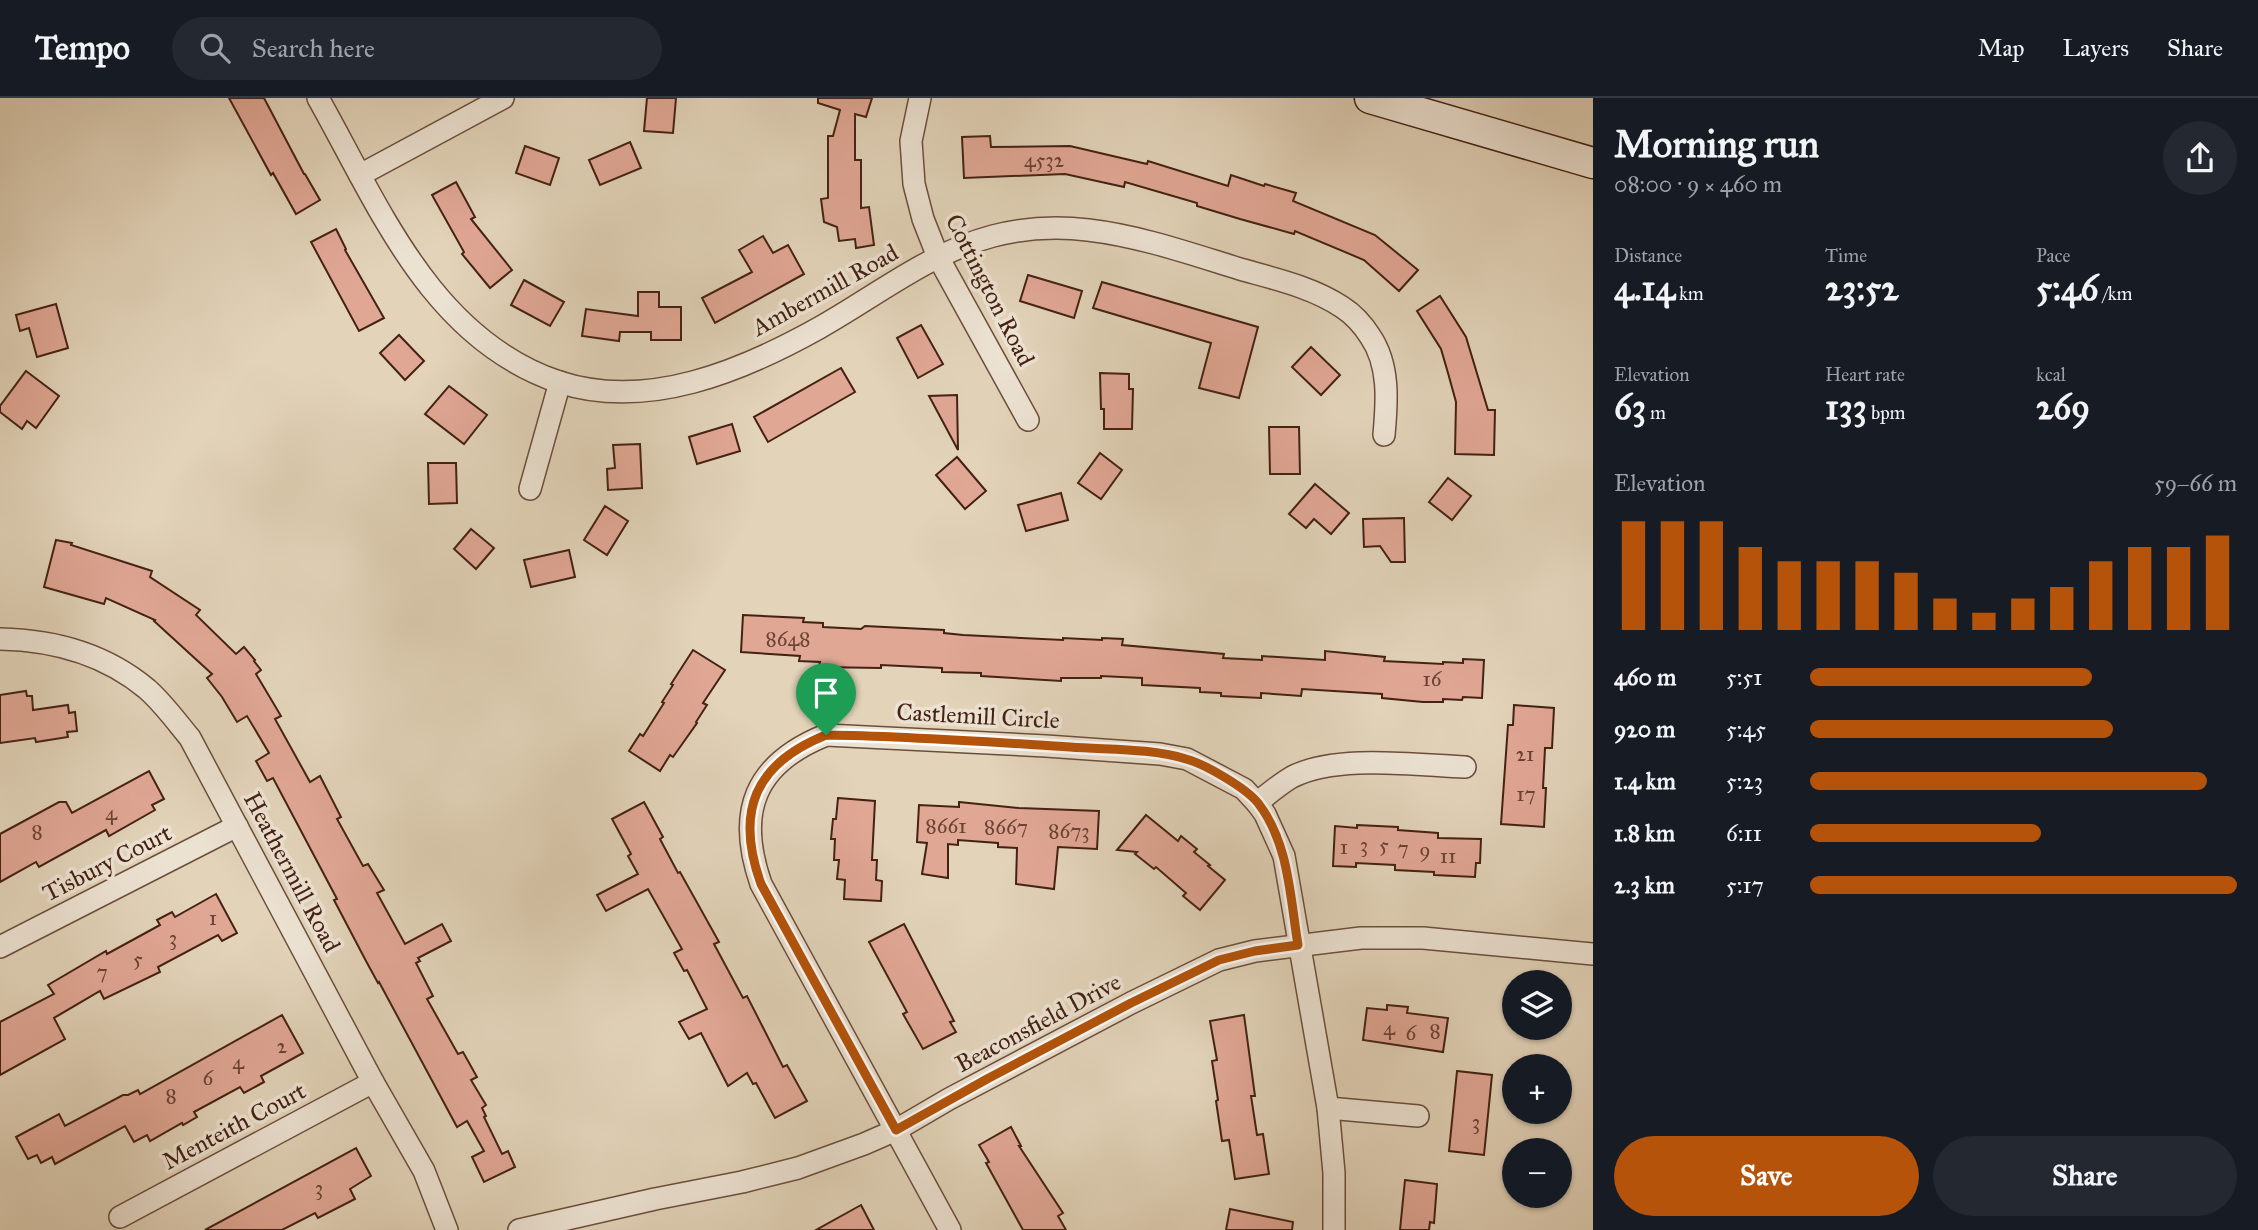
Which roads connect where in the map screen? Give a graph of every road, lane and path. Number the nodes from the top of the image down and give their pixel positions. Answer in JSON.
{"nodes":[{"id":1,"x":318,"y":98,"type":"edge"},
{"id":2,"x":503,"y":98,"type":"edge"},
{"id":3,"x":920,"y":98,"type":"edge"},
{"id":4,"x":1370,"y":98,"type":"edge"},
{"id":5,"x":1527,"y":144,"type":"junction"},
{"id":6,"x":1593,"y":163,"type":"edge"},
{"id":7,"x":360,"y":175,"type":"junction"},
{"id":8,"x":1593,"y":180,"type":"edge"},
{"id":9,"x":938,"y":257,"type":"junction"},
{"id":10,"x":560,"y":382,"type":"junction"},
{"id":11,"x":1028,"y":420,"type":"dead end"},
{"id":12,"x":1384,"y":435,"type":"dead end"},
{"id":13,"x":530,"y":489,"type":"dead end"},
{"id":14,"x":0,"y":639,"type":"edge"},
{"id":15,"x":1465,"y":767,"type":"dead end"},
{"id":16,"x":1257,"y":803,"type":"junction"},
{"id":17,"x":237,"y":825,"type":"junction"},
{"id":18,"x":1298,"y":945,"type":"junction"},
{"id":19,"x":0,"y":947,"type":"edge"},
{"id":20,"x":1593,"y":954,"type":"edge"},
{"id":21,"x":373,"y":1082,"type":"junction"},
{"id":22,"x":1328,"y":1108,"type":"junction"},
{"id":23,"x":1418,"y":1116,"type":"dead end"},
{"id":24,"x":896,"y":1130,"type":"junction"},
{"id":25,"x":120,"y":1217,"type":"dead end"},
{"id":26,"x":447,"y":1230,"type":"edge"},
{"id":27,"x":519,"y":1230,"type":"edge"},
{"id":28,"x":950,"y":1230,"type":"edge"},
{"id":29,"x":1334,"y":1230,"type":"edge"}],
"edges":[{"from":1,"to":7,"type":"street","name":"Ambermill Road"},
{"from":2,"to":7,"type":"street"},
{"from":3,"to":9,"type":"street","name":"Cottington Road"},
{"from":4,"to":5,"type":"main road"},
{"from":5,"to":6,"type":"main road"},
{"from":5,"to":8,"type":"main road"},
{"from":7,"to":10,"type":"street","name":"Ambermill Road"},
{"from":9,"to":10,"type":"street","name":"Ambermill Road"},
{"from":9,"to":11,"type":"street","name":"Cottington Road"},
{"from":9,"to":12,"type":"street","name":"Ambermill Road"},
{"from":10,"to":13,"type":"street"},
{"from":14,"to":17,"type":"street","name":"Heathermill Road"},
{"from":15,"to":16,"type":"street"},
{"from":16,"to":18,"type":"street","name":"Castlemill Circle"},
{"from":16,"to":24,"type":"street","name":"Castlemill Circle"},
{"from":17,"to":19,"type":"street","name":"Tisbury Court"},
{"from":17,"to":21,"type":"street","name":"Heathermill Road"},
{"from":18,"to":20,"type":"street","name":"Beaconsfield Drive"},
{"from":18,"to":22,"type":"street","name":"Castlemill Circle"},
{"from":18,"to":24,"type":"street","name":"Beaconsfield Drive"},
{"from":21,"to":25,"type":"street","name":"Menteith Court"},
{"from":21,"to":26,"type":"street","name":"Heathermill Road"},
{"from":22,"to":23,"type":"street"},
{"from":22,"to":29,"type":"street","name":"Castlemill Circle"},
{"from":24,"to":27,"type":"street","name":"Beaconsfield Drive"},
{"from":24,"to":28,"type":"street","name":"Castlemill Circle"}]}
